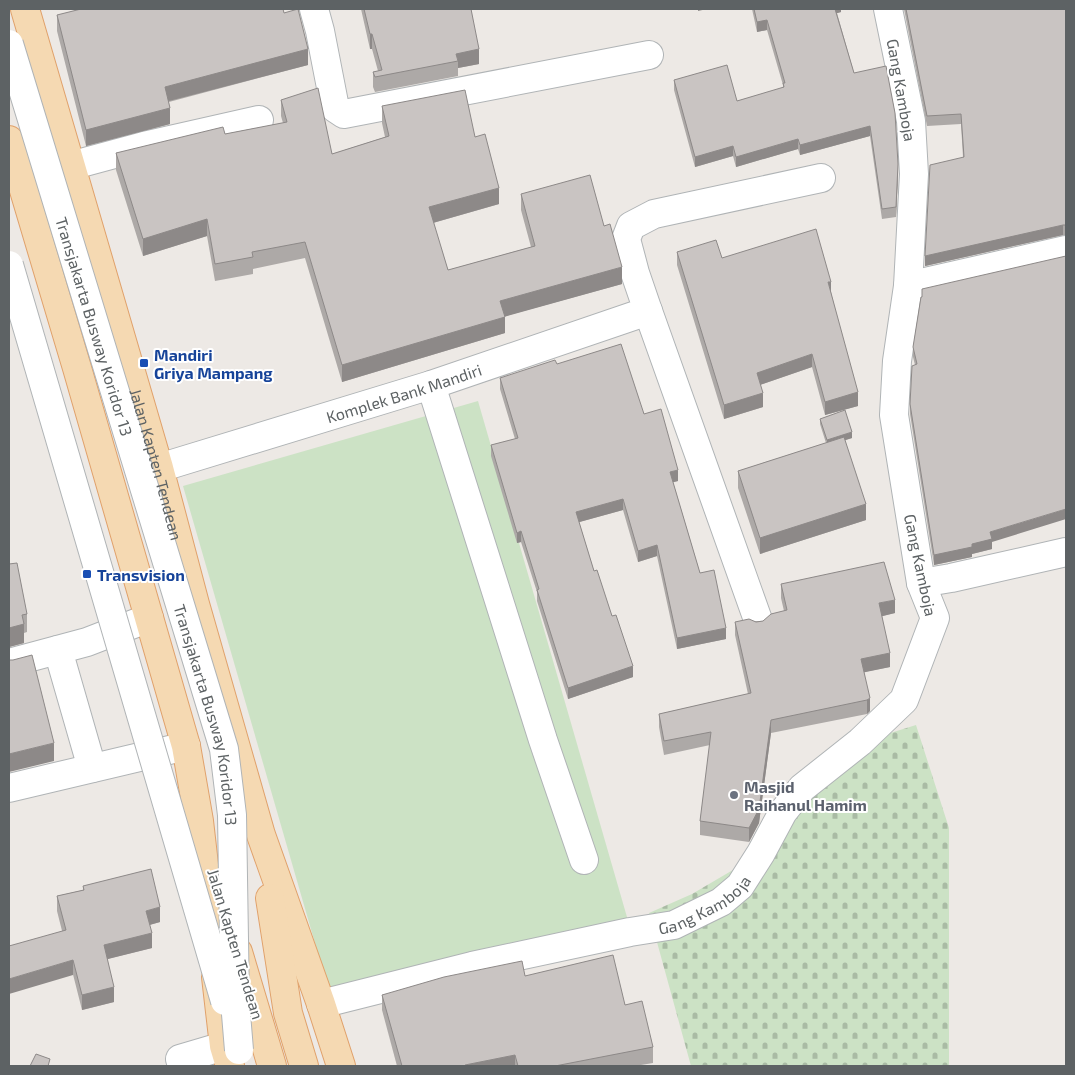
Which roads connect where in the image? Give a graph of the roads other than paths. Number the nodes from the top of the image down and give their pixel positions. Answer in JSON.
{"nodes":[{"id":1,"x":25,"y":9,"type":"edge"},
{"id":2,"x":314,"y":9,"type":"edge"},
{"id":3,"x":888,"y":9,"type":"edge"},
{"id":4,"x":9,"y":44,"type":"edge"},
{"id":5,"x":649,"y":55,"type":"dead end"},
{"id":6,"x":259,"y":120,"type":"dead end"},
{"id":7,"x":9,"y":140,"type":"edge"},
{"id":8,"x":70,"y":166,"type":"junction"},
{"id":9,"x":821,"y":178,"type":"dead end"},
{"id":10,"x":1066,"y":250,"type":"edge"},
{"id":11,"x":9,"y":265,"type":"edge"},
{"id":12,"x":908,"y":286,"type":"junction"},
{"id":13,"x":648,"y":311,"type":"junction"},
{"id":14,"x":431,"y":385,"type":"junction"},
{"id":15,"x":160,"y":468,"type":"junction"},
{"id":16,"x":1066,"y":552,"type":"edge"},
{"id":17,"x":921,"y":583,"type":"junction"},
{"id":18,"x":149,"y":618,"type":"junction"},
{"id":19,"x":758,"y":620,"type":"edge"},
{"id":20,"x":58,"y":650,"type":"junction"},
{"id":21,"x":9,"y":663,"type":"edge"},
{"id":22,"x":186,"y":746,"type":"junction"},
{"id":23,"x":92,"y":768,"type":"junction"},
{"id":24,"x":9,"y":788,"type":"edge"},
{"id":25,"x":199,"y":821,"type":"junction"},
{"id":26,"x":261,"y":835,"type":"junction"},
{"id":27,"x":584,"y":860,"type":"dead end"},
{"id":28,"x":321,"y":1004,"type":"junction"},
{"id":29,"x":235,"y":1057,"type":"edge"},
{"id":30,"x":182,"y":1066,"type":"edge"},
{"id":31,"x":272,"y":1066,"type":"edge"},
{"id":32,"x":304,"y":1066,"type":"edge"},
{"id":33,"x":341,"y":1066,"type":"edge"}],
"edges":[{"from":1,"to":8,"type":"main road","name":"Jalan Kapten Tendean"},
{"from":2,"to":5,"type":"street"},
{"from":3,"to":12,"type":"street","name":"Gang Kamboja"},
{"from":4,"to":29,"type":"street","name":"Transjakarta Busway Koridor 13","bridge":true},
{"from":6,"to":8,"type":"street"},
{"from":7,"to":18,"type":"main road","name":"Jalan Kapten Tendean"},
{"from":8,"to":15,"type":"main road","name":"Jalan Kapten Tendean"},
{"from":9,"to":13,"type":"street"},
{"from":10,"to":12,"type":"street"},
{"from":11,"to":29,"type":"street","bridge":true},
{"from":12,"to":17,"type":"street","name":"Gang Kamboja"},
{"from":13,"to":14,"type":"street","name":"Komplek Bank Mandiri"},
{"from":13,"to":19,"type":"street"},
{"from":14,"to":15,"type":"street","name":"Komplek Bank Mandiri"},
{"from":14,"to":27,"type":"street"},
{"from":15,"to":26,"type":"main road","name":"Jalan Kapten Tendean"},
{"from":16,"to":17,"type":"street"},
{"from":17,"to":28,"type":"street","name":"Gang Kamboja"},
{"from":18,"to":20,"type":"street"},
{"from":18,"to":22,"type":"main road","name":"Jalan Kapten Tendean"},
{"from":20,"to":21,"type":"street"},
{"from":20,"to":23,"type":"street"},
{"from":22,"to":23,"type":"street"},
{"from":22,"to":25,"type":"main road","name":"Jalan Kapten Tendean"},
{"from":23,"to":24,"type":"street"},
{"from":25,"to":29,"type":"main road","name":"Jalan Kapten Tendean"},
{"from":25,"to":31,"type":"main road","name":"Jalan Kapten Tendean"},
{"from":26,"to":28,"type":"main road","name":"Jalan Kapten Tendean"},
{"from":26,"to":32,"type":"main road","name":"Jalan Kapten Tendean"},
{"from":28,"to":33,"type":"main road","name":"Jalan Kapten Tendean"},
{"from":29,"to":30,"type":"street"}]}
